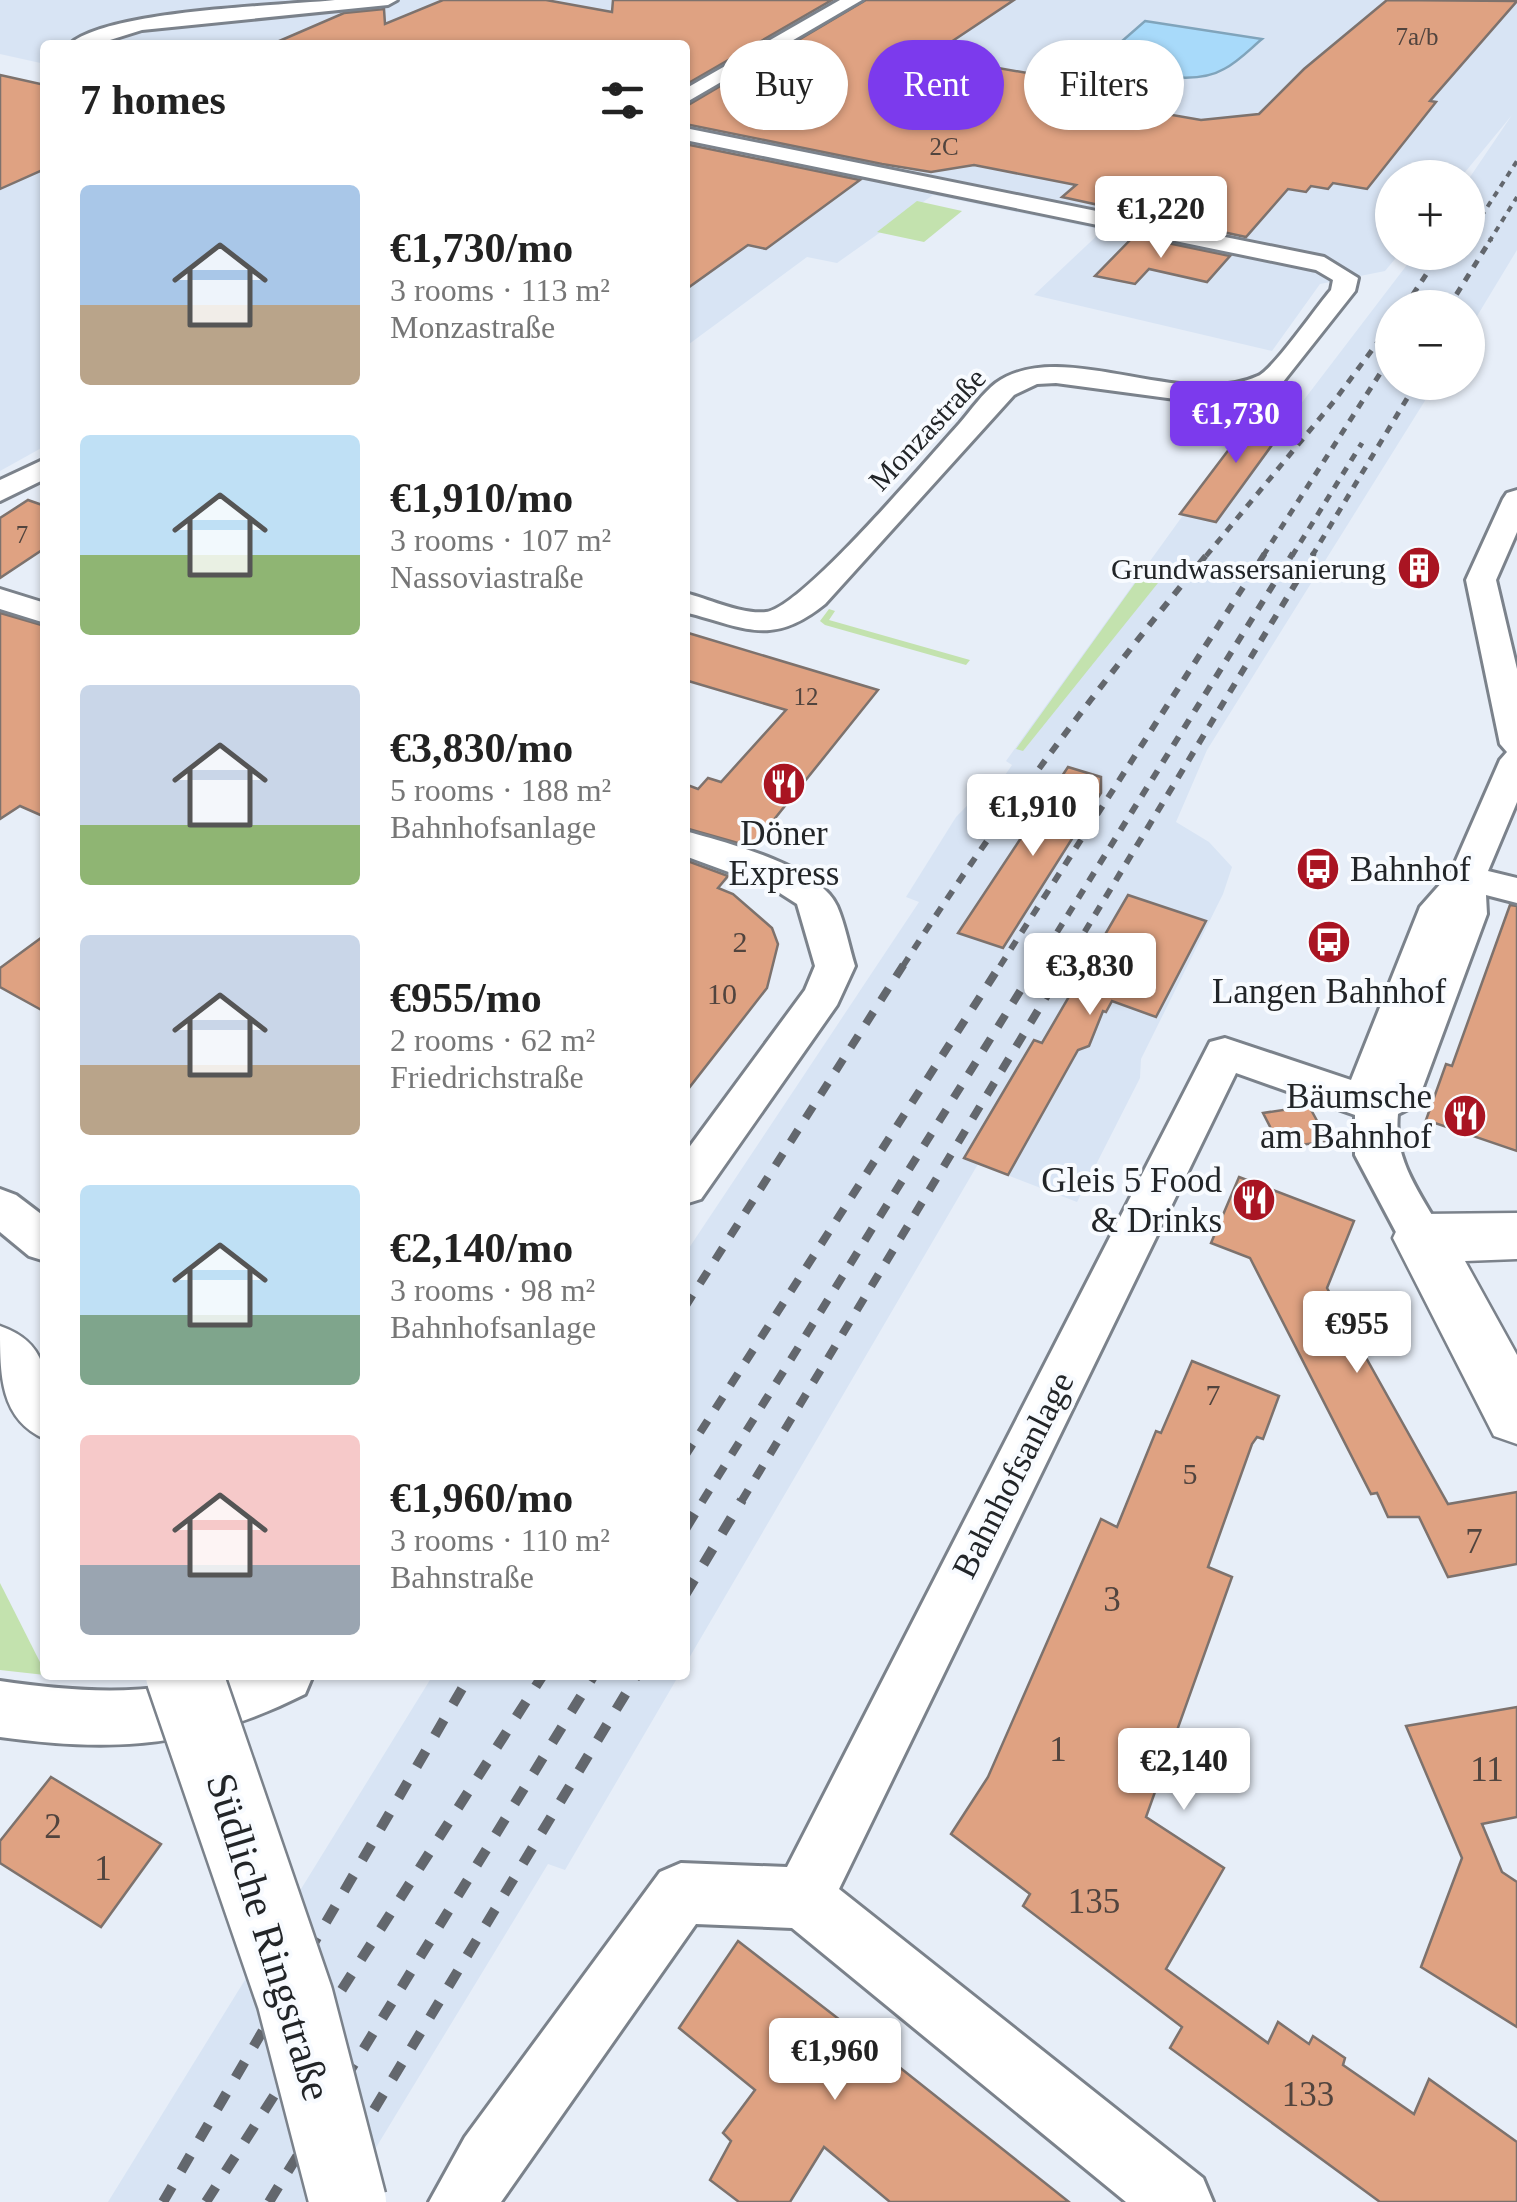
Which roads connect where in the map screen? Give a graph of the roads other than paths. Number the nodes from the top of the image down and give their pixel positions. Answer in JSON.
{"nodes":[{"id":1,"x":388,"y":0,"type":"edge"},
{"id":2,"x":853,"y":0,"type":"edge"},
{"id":3,"x":89,"y":40,"type":"edge"},
{"id":4,"x":690,"y":94,"type":"edge"},
{"id":5,"x":690,"y":135,"type":"edge"},
{"id":6,"x":40,"y":470,"type":"edge"},
{"id":7,"x":0,"y":492,"type":"edge"},
{"id":8,"x":1517,"y":499,"type":"edge"},
{"id":9,"x":0,"y":598,"type":"edge"},
{"id":10,"x":690,"y":603,"type":"edge"},
{"id":11,"x":40,"y":612,"type":"edge"},
{"id":12,"x":1504,"y":616,"type":"edge"},
{"id":13,"x":1517,"y":744,"type":"edge"},
{"id":14,"x":1517,"y":760,"type":"edge"},
{"id":15,"x":690,"y":845,"type":"edge"},
{"id":16,"x":1471,"y":866,"type":"junction"},
{"id":17,"x":1517,"y":891,"type":"edge"},
{"id":18,"x":1378,"y":1106,"type":"junction"},
{"id":19,"x":690,"y":1180,"type":"edge"},
{"id":20,"x":0,"y":1208,"type":"edge"},
{"id":21,"x":1517,"y":1236,"type":"edge"},
{"id":22,"x":1422,"y":1238,"type":"junction"},
{"id":23,"x":40,"y":1239,"type":"edge"},
{"id":24,"x":0,"y":1352,"type":"edge"},
{"id":25,"x":40,"y":1404,"type":"edge"},
{"id":26,"x":1517,"y":1416,"type":"edge"},
{"id":27,"x":186,"y":1680,"type":"edge"},
{"id":28,"x":276,"y":1680,"type":"edge"},
{"id":29,"x":0,"y":1709,"type":"edge"},
{"id":30,"x":803,"y":1898,"type":"junction"},
{"id":31,"x":485,"y":2188,"type":"edge"},
{"id":32,"x":348,"y":2202,"type":"edge"},
{"id":33,"x":1179,"y":2202,"type":"edge"}],
"edges":[{"from":1,"to":3,"type":"street"},
{"from":2,"to":4,"type":"street"},
{"from":5,"to":10,"type":"street","name":"Monzastraße"},
{"from":6,"to":7,"type":"street"},
{"from":8,"to":12,"type":"street"},
{"from":9,"to":11,"type":"street"},
{"from":12,"to":13,"type":"street"},
{"from":14,"to":16,"type":"street"},
{"from":15,"to":19,"type":"street"},
{"from":16,"to":17,"type":"street"},
{"from":16,"to":18,"type":"street"},
{"from":18,"to":22,"type":"street"},
{"from":18,"to":30,"type":"street","name":"Bahnhofsanlage"},
{"from":20,"to":23,"type":"street"},
{"from":21,"to":22,"type":"main road"},
{"from":22,"to":26,"type":"main road"},
{"from":24,"to":25,"type":"main road"},
{"from":27,"to":32,"type":"main road","name":"Südliche Ringstraße","bridge":true},
{"from":28,"to":29,"type":"street"},
{"from":30,"to":31,"type":"street"},
{"from":30,"to":33,"type":"street"}]}
